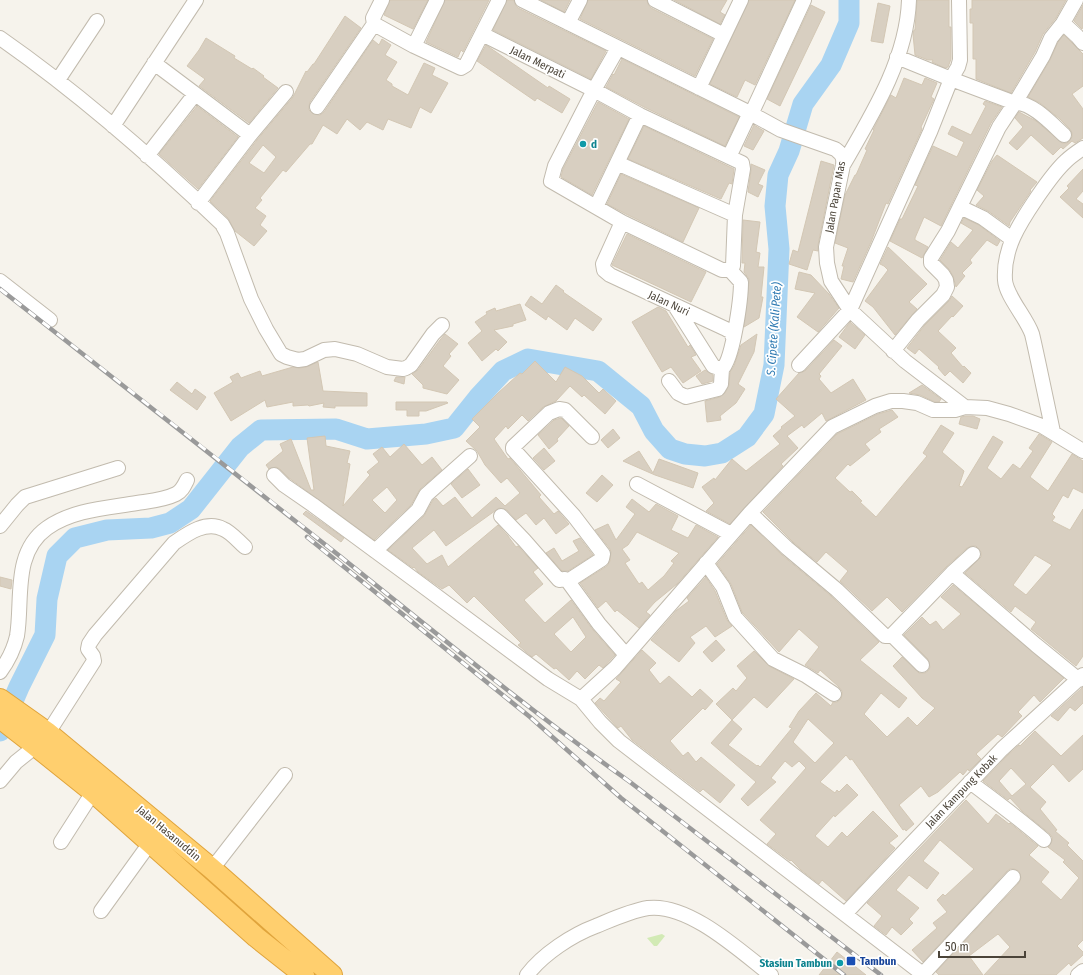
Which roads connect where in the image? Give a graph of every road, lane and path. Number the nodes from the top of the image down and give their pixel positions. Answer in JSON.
{"nodes":[{"id":1,"x":196,"y":0,"type":"edge"},
{"id":2,"x":382,"y":0,"type":"edge"},
{"id":3,"x":436,"y":0,"type":"edge"},
{"id":4,"x":499,"y":0,"type":"edge"},
{"id":5,"x":522,"y":0,"type":"edge"},
{"id":6,"x":580,"y":0,"type":"edge"},
{"id":7,"x":655,"y":0,"type":"edge"},
{"id":8,"x":741,"y":0,"type":"edge"},
{"id":9,"x":804,"y":0,"type":"edge"},
{"id":10,"x":909,"y":0,"type":"edge"},
{"id":11,"x":958,"y":0,"type":"edge"},
{"id":12,"x":1076,"y":0,"type":"edge"},
{"id":13,"x":97,"y":21,"type":"dead end"},
{"id":14,"x":568,"y":23,"type":"junction"},
{"id":15,"x":1062,"y":23,"type":"junction"},
{"id":16,"x":374,"y":24,"type":"junction"},
{"id":17,"x":482,"y":34,"type":"junction"},
{"id":18,"x":724,"y":35,"type":"junction"},
{"id":19,"x":0,"y":38,"type":"edge"},
{"id":20,"x":1083,"y":43,"type":"edge"},
{"id":21,"x":414,"y":46,"type":"junction"},
{"id":22,"x":618,"y":48,"type":"junction"},
{"id":23,"x":897,"y":57,"type":"junction"},
{"id":24,"x":154,"y":63,"type":"junction"},
{"id":25,"x":951,"y":79,"type":"junction"},
{"id":26,"x":58,"y":80,"type":"junction"},
{"id":27,"x":699,"y":88,"type":"junction"},
{"id":28,"x":594,"y":90,"type":"junction"},
{"id":29,"x":286,"y":92,"type":"dead end"},
{"id":30,"x":195,"y":94,"type":"junction"},
{"id":31,"x":1015,"y":104,"type":"junction"},
{"id":32,"x":317,"y":108,"type":"dead end"},
{"id":33,"x":750,"y":113,"type":"junction"},
{"id":34,"x":640,"y":115,"type":"junction"},
{"id":35,"x":113,"y":126,"type":"junction"},
{"id":36,"x":250,"y":135,"type":"junction"},
{"id":37,"x":1064,"y":135,"type":"dead end"},
{"id":38,"x":1083,"y":148,"type":"edge"},
{"id":39,"x":147,"y":156,"type":"junction"},
{"id":40,"x":729,"y":157,"type":"junction"},
{"id":41,"x":1083,"y":158,"type":"edge"},
{"id":42,"x":617,"y":163,"type":"junction"},
{"id":43,"x":843,"y":165,"type":"junction"},
{"id":44,"x":1064,"y":175,"type":"dead end"},
{"id":45,"x":198,"y":202,"type":"junction"},
{"id":46,"x":596,"y":207,"type":"junction"},
{"id":47,"x":960,"y":207,"type":"junction"},
{"id":48,"x":735,"y":215,"type":"junction"},
{"id":49,"x":622,"y":222,"type":"junction"},
{"id":50,"x":1012,"y":239,"type":"junction"},
{"id":51,"x":730,"y":270,"type":"junction"},
{"id":52,"x":0,"y":281,"type":"edge"},
{"id":53,"x":675,"y":306,"type":"junction"},
{"id":54,"x":850,"y":310,"type":"junction"},
{"id":55,"x":50,"y":320,"type":"dead end"},
{"id":56,"x":442,"y":325,"type":"dead end"},
{"id":57,"x":733,"y":337,"type":"junction"},
{"id":58,"x":893,"y":351,"type":"junction"},
{"id":59,"x":799,"y":365,"type":"dead end"},
{"id":60,"x":722,"y":369,"type":"junction"},
{"id":61,"x":669,"y":380,"type":"dead end"},
{"id":62,"x":965,"y":407,"type":"junction"},
{"id":63,"x":1053,"y":432,"type":"junction"},
{"id":64,"x":592,"y":437,"type":"dead end"},
{"id":65,"x":1083,"y":451,"type":"edge"},
{"id":66,"x":470,"y":456,"type":"dead end"},
{"id":67,"x":118,"y":468,"type":"dead end"},
{"id":68,"x":274,"y":475,"type":"dead end"},
{"id":69,"x":187,"y":480,"type":"dead end"},
{"id":70,"x":637,"y":484,"type":"dead end"},
{"id":71,"x":750,"y":513,"type":"junction"},
{"id":72,"x":501,"y":516,"type":"dead end"},
{"id":73,"x":0,"y":526,"type":"edge"},
{"id":74,"x":731,"y":534,"type":"junction"},
{"id":75,"x":245,"y":547,"type":"dead end"},
{"id":76,"x":375,"y":551,"type":"junction"},
{"id":77,"x":973,"y":554,"type":"dead end"},
{"id":78,"x":706,"y":563,"type":"junction"},
{"id":79,"x":952,"y":574,"type":"junction"},
{"id":80,"x":568,"y":582,"type":"junction"},
{"id":81,"x":892,"y":635,"type":"junction"},
{"id":82,"x":626,"y":655,"type":"junction"},
{"id":83,"x":922,"y":664,"type":"dead end"},
{"id":84,"x":0,"y":672,"type":"edge"},
{"id":85,"x":1081,"y":677,"type":"edge"},
{"id":86,"x":834,"y":694,"type":"dead end"},
{"id":87,"x":0,"y":699,"type":"edge"},
{"id":88,"x":581,"y":699,"type":"junction"},
{"id":89,"x":0,"y":718,"type":"edge"},
{"id":90,"x":37,"y":736,"type":"junction"},
{"id":91,"x":285,"y":775,"type":"dead end"},
{"id":92,"x":0,"y":781,"type":"edge"},
{"id":93,"x":970,"y":782,"type":"junction"},
{"id":94,"x":93,"y":792,"type":"junction"},
{"id":95,"x":1044,"y":840,"type":"dead end"},
{"id":96,"x":61,"y":842,"type":"dead end"},
{"id":97,"x":150,"y":843,"type":"junction"},
{"id":98,"x":211,"y":868,"type":"junction"},
{"id":99,"x":1013,"y":877,"type":"dead end"},
{"id":100,"x":101,"y":911,"type":"dead end"},
{"id":101,"x":846,"y":914,"type":"junction"},
{"id":102,"x":1083,"y":971,"type":"edge"},
{"id":103,"x":293,"y":972,"type":"edge"},
{"id":104,"x":332,"y":975,"type":"edge"},
{"id":105,"x":528,"y":975,"type":"edge"},
{"id":106,"x":771,"y":975,"type":"edge"},
{"id":107,"x":923,"y":975,"type":"edge"},
{"id":108,"x":1078,"y":975,"type":"edge"}],
"edges":[{"from":1,"to":24,"type":"street"},
{"from":2,"to":16,"type":"street"},
{"from":3,"to":21,"type":"street"},
{"from":4,"to":17,"type":"street"},
{"from":5,"to":14,"type":"street","name":"Jalan Papan Mas"},
{"from":6,"to":14,"type":"street"},
{"from":7,"to":18,"type":"street"},
{"from":8,"to":18,"type":"street"},
{"from":9,"to":33,"type":"street"},
{"from":10,"to":23,"type":"street"},
{"from":11,"to":25,"type":"street"},
{"from":12,"to":15,"type":"street"},
{"from":13,"to":26,"type":"street"},
{"from":14,"to":22,"type":"street","name":"Jalan Papan Mas"},
{"from":15,"to":20,"type":"street"},
{"from":15,"to":31,"type":"street"},
{"from":16,"to":21,"type":"street"},
{"from":16,"to":32,"type":"street"},
{"from":17,"to":21,"type":"street"},
{"from":17,"to":28,"type":"street","name":"Jalan Merpati"},
{"from":18,"to":27,"type":"street"},
{"from":19,"to":26,"type":"street"},
{"from":22,"to":27,"type":"street","name":"Jalan Papan Mas"},
{"from":22,"to":28,"type":"street"},
{"from":23,"to":25,"type":"street"},
{"from":23,"to":43,"type":"street"},
{"from":24,"to":30,"type":"street"},
{"from":24,"to":35,"type":"street"},
{"from":25,"to":31,"type":"street"},
{"from":25,"to":54,"type":"street"},
{"from":26,"to":35,"type":"street"},
{"from":27,"to":33,"type":"street","name":"Jalan Papan Mas"},
{"from":28,"to":34,"type":"street","name":"Jalan Merpati"},
{"from":28,"to":46,"type":"street"},
{"from":29,"to":36,"type":"street"},
{"from":30,"to":36,"type":"street"},
{"from":30,"to":39,"type":"street"},
{"from":31,"to":37,"type":"street"},
{"from":31,"to":47,"type":"street"},
{"from":33,"to":40,"type":"street"},
{"from":33,"to":43,"type":"street","name":"Jalan Papan Mas"},
{"from":34,"to":40,"type":"street","name":"Jalan Merpati"},
{"from":34,"to":42,"type":"street"},
{"from":35,"to":39,"type":"street"},
{"from":36,"to":45,"type":"street"},
{"from":38,"to":50,"type":"street"},
{"from":39,"to":45,"type":"street"},
{"from":40,"to":48,"type":"street","name":"Jalan Merpati"},
{"from":41,"to":44,"type":"street"},
{"from":42,"to":46,"type":"street"},
{"from":42,"to":48,"type":"street"},
{"from":43,"to":54,"type":"street","name":"Jalan Papan Mas"},
{"from":45,"to":56,"type":"street"},
{"from":46,"to":49,"type":"street"},
{"from":47,"to":50,"type":"street"},
{"from":47,"to":58,"type":"street"},
{"from":48,"to":51,"type":"street"},
{"from":49,"to":51,"type":"street"},
{"from":49,"to":53,"type":"street","name":"Jalan Nuri"},
{"from":50,"to":63,"type":"street"},
{"from":51,"to":57,"type":"street"},
{"from":52,"to":55,"type":"street"},
{"from":53,"to":57,"type":"street","name":"Jalan Nuri"},
{"from":53,"to":60,"type":"street"},
{"from":54,"to":58,"type":"street","name":"Jalan Papan Mas"},
{"from":54,"to":59,"type":"street"},
{"from":57,"to":60,"type":"street"},
{"from":58,"to":62,"type":"street","name":"Jalan Papan Mas"},
{"from":60,"to":61,"type":"street"},
{"from":62,"to":63,"type":"street"},
{"from":62,"to":71,"type":"street"},
{"from":63,"to":65,"type":"street"},
{"from":64,"to":80,"type":"street"},
{"from":66,"to":76,"type":"street"},
{"from":67,"to":73,"type":"street"},
{"from":68,"to":76,"type":"street"},
{"from":69,"to":84,"type":"street"},
{"from":70,"to":74,"type":"street"},
{"from":71,"to":74,"type":"street"},
{"from":71,"to":81,"type":"street"},
{"from":72,"to":80,"type":"street"},
{"from":74,"to":78,"type":"street"},
{"from":75,"to":90,"type":"street"},
{"from":76,"to":88,"type":"street"},
{"from":77,"to":79,"type":"street"},
{"from":78,"to":82,"type":"street"},
{"from":78,"to":86,"type":"street"},
{"from":79,"to":81,"type":"street"},
{"from":79,"to":85,"type":"street"},
{"from":80,"to":82,"type":"street"},
{"from":81,"to":83,"type":"street"},
{"from":82,"to":88,"type":"street"},
{"from":85,"to":93,"type":"street","name":"Jalan Kampung Kobak"},
{"from":87,"to":90,"type":"highway","name":"Jalan Hasanuddin"},
{"from":88,"to":101,"type":"street"},
{"from":89,"to":90,"type":"highway","name":"Jalan Hasanuddin"},
{"from":90,"to":92,"type":"street"},
{"from":90,"to":94,"type":"highway","name":"Jalan Hasanuddin"},
{"from":90,"to":98,"type":"highway","name":"Jalan Hasanuddin"},
{"from":91,"to":98,"type":"street"},
{"from":93,"to":95,"type":"street"},
{"from":93,"to":101,"type":"street","name":"Jalan Kampung Kobak"},
{"from":94,"to":96,"type":"street"},
{"from":94,"to":97,"type":"highway","name":"Jalan Hasanuddin"},
{"from":97,"to":100,"type":"street"},
{"from":97,"to":103,"type":"highway","name":"Jalan Hasanuddin"},
{"from":98,"to":104,"type":"highway","name":"Jalan Hasanuddin"},
{"from":99,"to":107,"type":"street"},
{"from":101,"to":107,"type":"street"},
{"from":102,"to":108,"type":"street"},
{"from":105,"to":106,"type":"street"}]}
